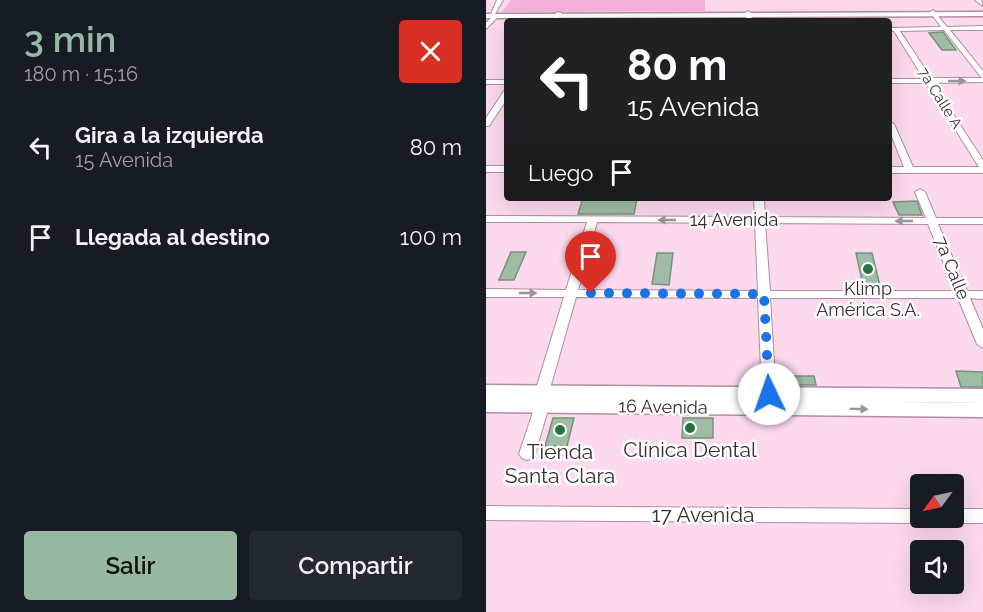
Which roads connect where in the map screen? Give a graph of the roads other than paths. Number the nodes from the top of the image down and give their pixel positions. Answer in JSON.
{"nodes":[{"id":1,"x":500,"y":0,"type":"edge"},
{"id":2,"x":978,"y":0,"type":"edge"},
{"id":3,"x":983,"y":4,"type":"edge"},
{"id":4,"x":934,"y":13,"type":"junction"},
{"id":5,"x":983,"y":13,"type":"edge"},
{"id":6,"x":490,"y":14,"type":"edge"},
{"id":7,"x":749,"y":16,"type":"edge"},
{"id":8,"x":557,"y":17,"type":"edge"},
{"id":9,"x":486,"y":27,"type":"edge"},
{"id":10,"x":946,"y":28,"type":"junction"},
{"id":11,"x":983,"y":28,"type":"edge"},
{"id":12,"x":893,"y":29,"type":"edge"},
{"id":13,"x":983,"y":78,"type":"edge"},
{"id":14,"x":892,"y":81,"type":"edge"},
{"id":15,"x":929,"y":81,"type":"junction"},
{"id":16,"x":486,"y":82,"type":"edge"},
{"id":17,"x":504,"y":82,"type":"edge"},
{"id":18,"x":504,"y":97,"type":"edge"},
{"id":19,"x":486,"y":124,"type":"edge"},
{"id":20,"x":892,"y":129,"type":"edge"},
{"id":21,"x":486,"y":168,"type":"edge"},
{"id":22,"x":504,"y":169,"type":"edge"},
{"id":23,"x":983,"y":169,"type":"edge"},
{"id":24,"x":892,"y":170,"type":"edge"},
{"id":25,"x":910,"y":170,"type":"junction"},
{"id":26,"x":920,"y":192,"type":"dead end"},
{"id":27,"x":759,"y":201,"type":"edge"},
{"id":28,"x":486,"y":219,"type":"edge"},
{"id":29,"x":592,"y":219,"type":"junction"},
{"id":30,"x":760,"y":220,"type":"junction"},
{"id":31,"x":932,"y":221,"type":"junction"},
{"id":32,"x":983,"y":221,"type":"edge"},
{"id":33,"x":486,"y":292,"type":"edge"},
{"id":34,"x":570,"y":293,"type":"junction"},
{"id":35,"x":764,"y":294,"type":"junction"},
{"id":36,"x":963,"y":295,"type":"junction"},
{"id":37,"x":983,"y":295,"type":"edge"},
{"id":38,"x":983,"y":344,"type":"edge"},
{"id":39,"x":486,"y":392,"type":"edge"},
{"id":40,"x":769,"y":394,"type":"junction"},
{"id":41,"x":983,"y":396,"type":"edge"},
{"id":42,"x":542,"y":399,"type":"junction"},
{"id":43,"x":486,"y":405,"type":"edge"},
{"id":44,"x":983,"y":411,"type":"edge"},
{"id":45,"x":527,"y":454,"type":"dead end"},
{"id":46,"x":486,"y":513,"type":"edge"},
{"id":47,"x":910,"y":516,"type":"edge"},
{"id":48,"x":964,"y":516,"type":"edge"},
{"id":49,"x":983,"y":516,"type":"edge"}],
"edges":[{"from":1,"to":6,"type":"street"},
{"from":2,"to":3,"type":"street"},
{"from":4,"to":5,"type":"main road"},
{"from":4,"to":7,"type":"main road"},
{"from":4,"to":10,"type":"street"},
{"from":6,"to":8,"type":"main road"},
{"from":6,"to":9,"type":"street"},
{"from":7,"to":8,"type":"main road"},
{"from":10,"to":11,"type":"street"},
{"from":10,"to":12,"type":"street"},
{"from":10,"to":13,"type":"street"},
{"from":12,"to":15,"type":"street","name":"7a Calle A"},
{"from":15,"to":13,"type":"street","one_way":true},
{"from":14,"to":15,"type":"street"},
{"from":15,"to":23,"type":"street","name":"7a Calle A"},
{"from":16,"to":17,"type":"street"},
{"from":18,"to":19,"type":"street"},
{"from":20,"to":25,"type":"street"},
{"from":21,"to":22,"type":"street"},
{"from":23,"to":25,"type":"street"},
{"from":24,"to":25,"type":"street"},
{"from":26,"to":31,"type":"street","name":"7a Calle"},
{"from":27,"to":30,"type":"street"},
{"from":28,"to":29,"type":"street","name":"14 Avenida"},
{"from":30,"to":29,"type":"street","name":"14 Avenida","one_way":true},
{"from":29,"to":34,"type":"street"},
{"from":31,"to":30,"type":"street","name":"14 Avenida","one_way":true},
{"from":30,"to":35,"type":"street"},
{"from":31,"to":32,"type":"street","name":"14 Avenida"},
{"from":31,"to":36,"type":"street","name":"7a Calle"},
{"from":33,"to":34,"type":"street","one_way":true},
{"from":34,"to":35,"type":"street"},
{"from":34,"to":42,"type":"street"},
{"from":35,"to":36,"type":"street"},
{"from":35,"to":40,"type":"street"},
{"from":36,"to":37,"type":"street"},
{"from":36,"to":38,"type":"street","name":"7a Calle"},
{"from":39,"to":42,"type":"main road","name":"16 Avenida"},
{"from":40,"to":41,"type":"main road","name":"16 Avenida"},
{"from":40,"to":42,"type":"main road","name":"16 Avenida"},
{"from":42,"to":43,"type":"main road","name":"16 Avenida"},
{"from":42,"to":44,"type":"main road","name":"16 Avenida","one_way":true},
{"from":42,"to":45,"type":"street"},
{"from":46,"to":47,"type":"street","name":"17 Avenida"},
{"from":48,"to":49,"type":"street"}]}
